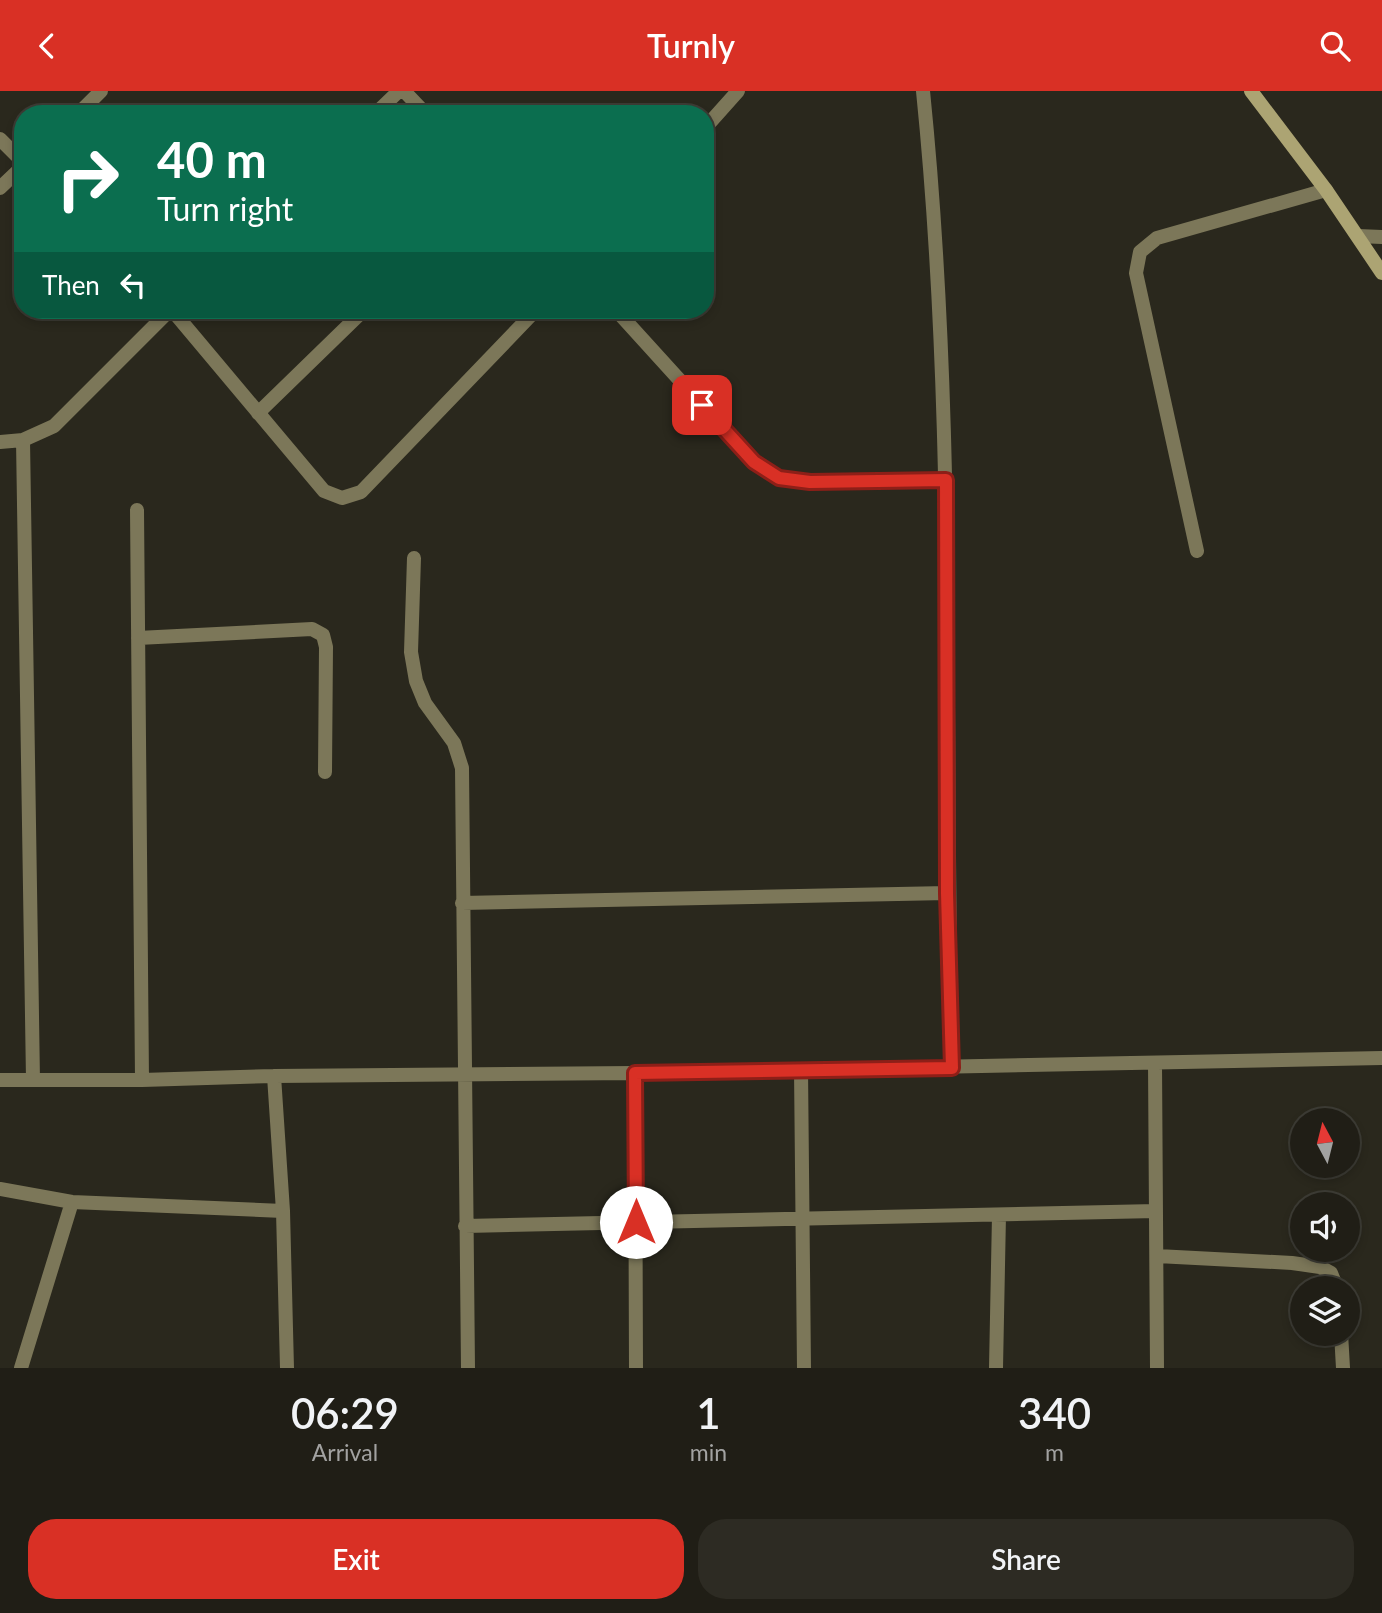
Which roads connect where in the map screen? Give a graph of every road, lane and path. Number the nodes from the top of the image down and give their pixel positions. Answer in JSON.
{"nodes":[{"id":1,"x":101,"y":91,"type":"edge"},
{"id":2,"x":401,"y":91,"type":"edge"},
{"id":3,"x":738,"y":91,"type":"edge"},
{"id":4,"x":923,"y":91,"type":"edge"},
{"id":5,"x":1251,"y":91,"type":"edge"},
{"id":6,"x":87,"y":105,"type":"edge"},
{"id":7,"x":385,"y":105,"type":"edge"},
{"id":8,"x":416,"y":105,"type":"edge"},
{"id":9,"x":714,"y":118,"type":"edge"},
{"id":10,"x":0,"y":139,"type":"edge"},
{"id":11,"x":14,"y":154,"type":"edge"},
{"id":12,"x":14,"y":173,"type":"edge"},
{"id":13,"x":0,"y":188,"type":"edge"},
{"id":14,"x":1326,"y":190,"type":"junction"},
{"id":15,"x":1358,"y":236,"type":"junction"},
{"id":16,"x":1382,"y":237,"type":"edge"},
{"id":17,"x":1382,"y":274,"type":"edge"},
{"id":18,"x":162,"y":319,"type":"edge"},
{"id":19,"x":179,"y":319,"type":"edge"},
{"id":20,"x":355,"y":319,"type":"edge"},
{"id":21,"x":527,"y":319,"type":"edge"},
{"id":22,"x":624,"y":319,"type":"edge"},
{"id":23,"x":258,"y":413,"type":"junction"},
{"id":24,"x":23,"y":440,"type":"junction"},
{"id":25,"x":0,"y":442,"type":"edge"},
{"id":26,"x":946,"y":480,"type":"junction"},
{"id":27,"x":137,"y":510,"type":"dead end"},
{"id":28,"x":1197,"y":551,"type":"dead end"},
{"id":29,"x":414,"y":558,"type":"dead end"},
{"id":30,"x":138,"y":638,"type":"junction"},
{"id":31,"x":325,"y":772,"type":"dead end"},
{"id":32,"x":947,"y":893,"type":"junction"},
{"id":33,"x":462,"y":903,"type":"junction"},
{"id":34,"x":1382,"y":1058,"type":"edge"},
{"id":35,"x":1155,"y":1063,"type":"junction"},
{"id":36,"x":952,"y":1068,"type":"junction"},
{"id":37,"x":801,"y":1069,"type":"junction"},
{"id":38,"x":635,"y":1073,"type":"junction"},
{"id":39,"x":465,"y":1075,"type":"junction"},
{"id":40,"x":274,"y":1076,"type":"junction"},
{"id":41,"x":0,"y":1080,"type":"edge"},
{"id":42,"x":33,"y":1080,"type":"junction"},
{"id":43,"x":142,"y":1080,"type":"junction"},
{"id":44,"x":0,"y":1189,"type":"edge"},
{"id":45,"x":72,"y":1202,"type":"junction"},
{"id":46,"x":283,"y":1211,"type":"junction"},
{"id":47,"x":1156,"y":1211,"type":"junction"},
{"id":48,"x":999,"y":1215,"type":"junction"},
{"id":49,"x":805,"y":1220,"type":"junction"},
{"id":50,"x":636,"y":1222,"type":"junction"},
{"id":51,"x":465,"y":1226,"type":"junction"},
{"id":52,"x":1157,"y":1256,"type":"junction"},
{"id":53,"x":1332,"y":1276,"type":"edge"},
{"id":54,"x":1342,"y":1346,"type":"edge"},
{"id":55,"x":21,"y":1368,"type":"edge"},
{"id":56,"x":287,"y":1368,"type":"edge"},
{"id":57,"x":468,"y":1368,"type":"edge"},
{"id":58,"x":636,"y":1368,"type":"edge"},
{"id":59,"x":804,"y":1368,"type":"edge"},
{"id":60,"x":996,"y":1368,"type":"edge"},
{"id":61,"x":1157,"y":1368,"type":"edge"},
{"id":62,"x":1343,"y":1368,"type":"edge"}],
"edges":[{"from":1,"to":6,"type":"street"},
{"from":2,"to":7,"type":"street"},
{"from":2,"to":8,"type":"street"},
{"from":3,"to":9,"type":"street"},
{"from":4,"to":26,"type":"street"},
{"from":5,"to":14,"type":"street"},
{"from":10,"to":11,"type":"street"},
{"from":12,"to":13,"type":"street"},
{"from":14,"to":15,"type":"street"},
{"from":14,"to":28,"type":"street"},
{"from":15,"to":16,"type":"street"},
{"from":15,"to":17,"type":"street"},
{"from":18,"to":24,"type":"street"},
{"from":19,"to":23,"type":"street"},
{"from":20,"to":23,"type":"street"},
{"from":21,"to":23,"type":"street"},
{"from":22,"to":26,"type":"street"},
{"from":24,"to":25,"type":"street"},
{"from":24,"to":42,"type":"street"},
{"from":26,"to":32,"type":"street"},
{"from":27,"to":30,"type":"street"},
{"from":29,"to":33,"type":"street"},
{"from":30,"to":31,"type":"street"},
{"from":30,"to":43,"type":"street"},
{"from":32,"to":33,"type":"street"},
{"from":32,"to":36,"type":"street"},
{"from":33,"to":39,"type":"street"},
{"from":34,"to":35,"type":"street"},
{"from":35,"to":36,"type":"street"},
{"from":35,"to":47,"type":"street"},
{"from":36,"to":37,"type":"street"},
{"from":37,"to":38,"type":"street"},
{"from":37,"to":49,"type":"street"},
{"from":38,"to":39,"type":"street"},
{"from":38,"to":50,"type":"street"},
{"from":39,"to":40,"type":"street"},
{"from":39,"to":51,"type":"street"},
{"from":40,"to":43,"type":"street"},
{"from":40,"to":46,"type":"street"},
{"from":41,"to":42,"type":"street"},
{"from":42,"to":43,"type":"street"},
{"from":44,"to":45,"type":"street"},
{"from":45,"to":46,"type":"street"},
{"from":45,"to":55,"type":"street"},
{"from":46,"to":56,"type":"street"},
{"from":47,"to":48,"type":"street"},
{"from":47,"to":52,"type":"street"},
{"from":48,"to":49,"type":"street"},
{"from":48,"to":60,"type":"street"},
{"from":49,"to":50,"type":"street"},
{"from":49,"to":59,"type":"street"},
{"from":50,"to":51,"type":"street"},
{"from":50,"to":58,"type":"street"},
{"from":51,"to":57,"type":"street"},
{"from":52,"to":53,"type":"street"},
{"from":52,"to":61,"type":"street"},
{"from":54,"to":62,"type":"street"}]}
